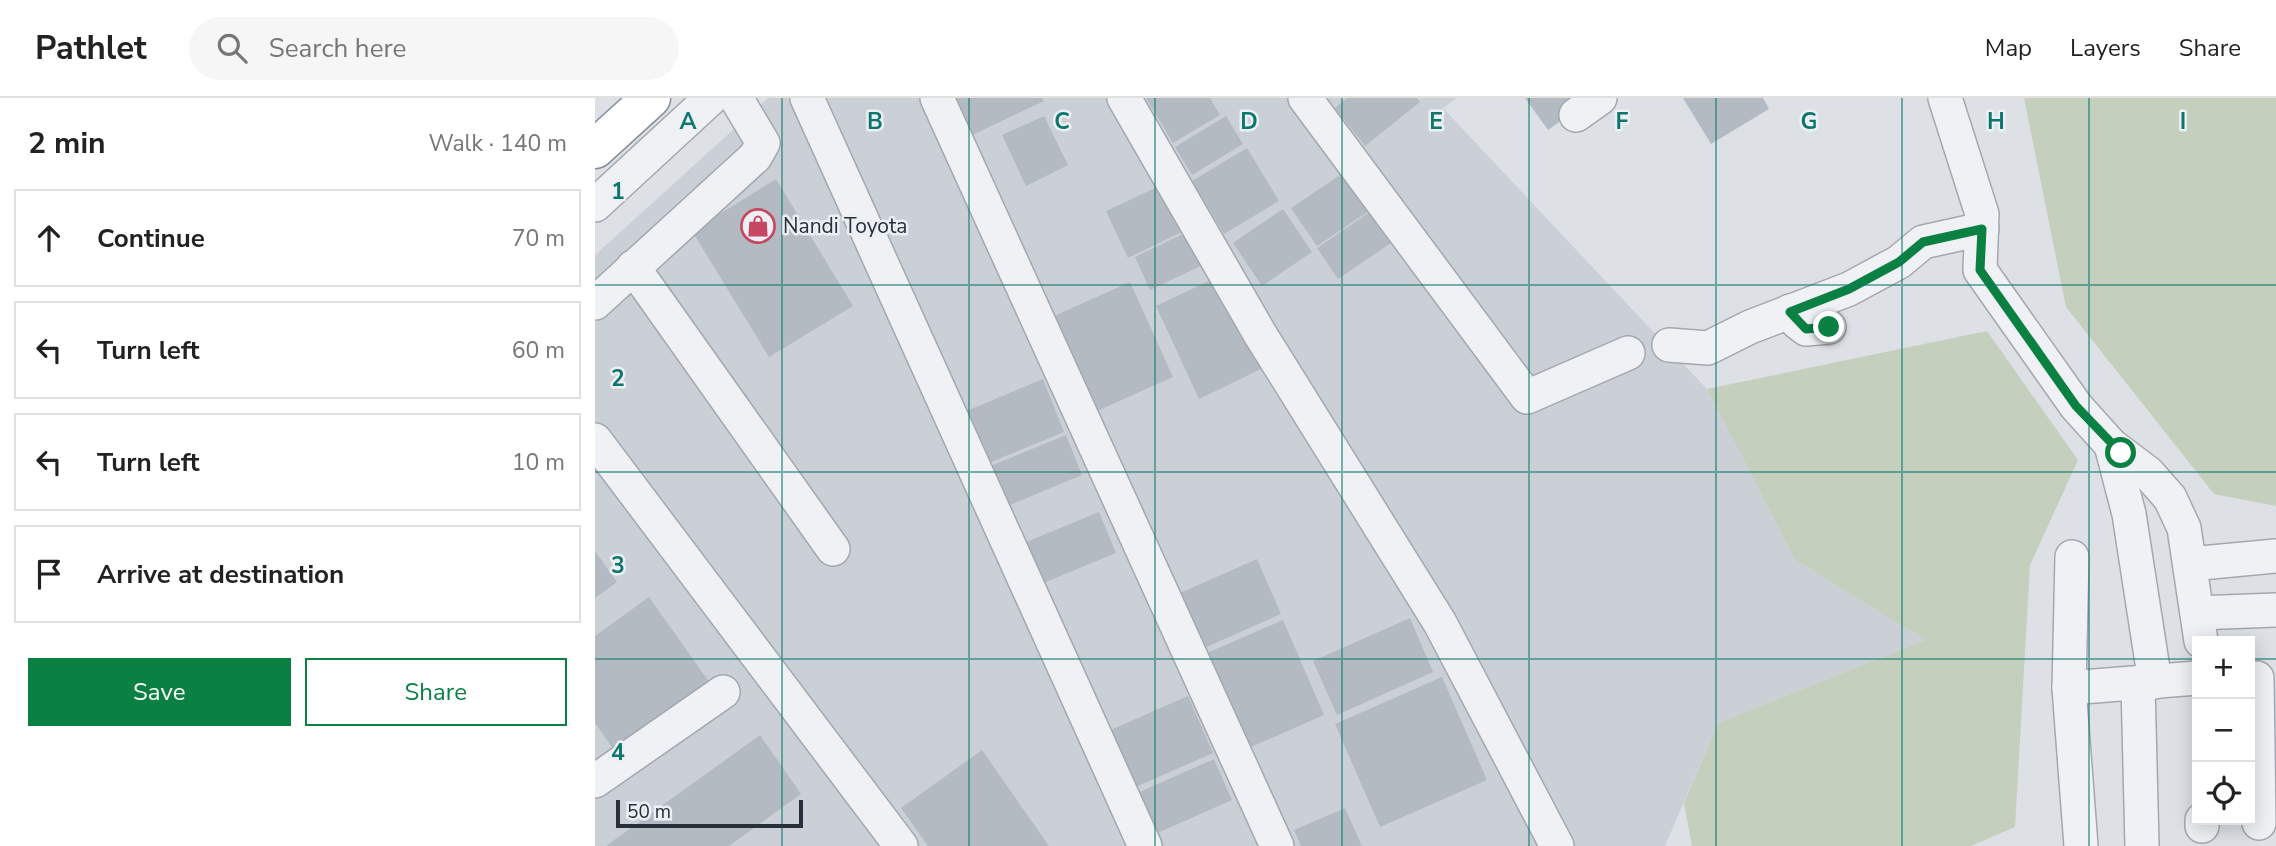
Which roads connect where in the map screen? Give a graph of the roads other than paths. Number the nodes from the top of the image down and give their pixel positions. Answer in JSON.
{"nodes":[{"id":1,"x":627,"y":98,"type":"edge"},
{"id":2,"x":651,"y":98,"type":"edge"},
{"id":3,"x":711,"y":98,"type":"edge"},
{"id":4,"x":736,"y":98,"type":"edge"},
{"id":5,"x":807,"y":98,"type":"edge"},
{"id":6,"x":937,"y":98,"type":"edge"},
{"id":7,"x":1124,"y":98,"type":"edge"},
{"id":8,"x":1305,"y":98,"type":"edge"},
{"id":9,"x":1945,"y":98,"type":"edge"},
{"id":10,"x":595,"y":126,"type":"edge"},
{"id":11,"x":595,"y":149,"type":"edge"},
{"id":12,"x":595,"y":205,"type":"edge"},
{"id":13,"x":1982,"y":229,"type":"junction"},
{"id":14,"x":633,"y":267,"type":"junction"},
{"id":15,"x":595,"y":303,"type":"edge"},
{"id":16,"x":1790,"y":312,"type":"junction"},
{"id":17,"x":1829,"y":327,"type":"dead end"},
{"id":18,"x":1669,"y":345,"type":"dead end"},
{"id":19,"x":1628,"y":352,"type":"dead end"},
{"id":20,"x":595,"y":440,"type":"edge"},
{"id":21,"x":2111,"y":445,"type":"junction"},
{"id":22,"x":833,"y":549,"type":"dead end"},
{"id":23,"x":2276,"y":556,"type":"edge"},
{"id":24,"x":2073,"y":558,"type":"dead end"},
{"id":25,"x":2190,"y":564,"type":"junction"},
{"id":26,"x":2276,"y":610,"type":"edge"},
{"id":27,"x":2199,"y":627,"type":"edge"},
{"id":28,"x":2261,"y":677,"type":"edge"},
{"id":29,"x":2192,"y":678,"type":"edge"},
{"id":30,"x":2146,"y":683,"type":"junction"},
{"id":31,"x":2069,"y":688,"type":"junction"},
{"id":32,"x":723,"y":692,"type":"dead end"},
{"id":33,"x":595,"y":781,"type":"edge"},
{"id":34,"x":2259,"y":823,"type":"dead end"},
{"id":35,"x":901,"y":846,"type":"edge"},
{"id":36,"x":1145,"y":846,"type":"edge"},
{"id":37,"x":1277,"y":846,"type":"edge"},
{"id":38,"x":1557,"y":846,"type":"edge"},
{"id":39,"x":2081,"y":846,"type":"edge"},
{"id":40,"x":2142,"y":846,"type":"edge"}],
"edges":[{"from":1,"to":10,"type":"highway"},
{"from":2,"to":11,"type":"highway"},
{"from":3,"to":12,"type":"street"},
{"from":4,"to":14,"type":"street"},
{"from":5,"to":36,"type":"street"},
{"from":6,"to":37,"type":"street"},
{"from":7,"to":38,"type":"street"},
{"from":8,"to":19,"type":"street"},
{"from":9,"to":13,"type":"street"},
{"from":13,"to":16,"type":"street"},
{"from":13,"to":21,"type":"street"},
{"from":14,"to":15,"type":"street"},
{"from":14,"to":22,"type":"street"},
{"from":16,"to":17,"type":"street"},
{"from":16,"to":18,"type":"street"},
{"from":20,"to":35,"type":"street"},
{"from":21,"to":25,"type":"street"},
{"from":21,"to":30,"type":"street"},
{"from":23,"to":25,"type":"street"},
{"from":24,"to":31,"type":"street"},
{"from":25,"to":27,"type":"street"},
{"from":26,"to":27,"type":"street"},
{"from":28,"to":34,"type":"street"},
{"from":29,"to":30,"type":"street"},
{"from":30,"to":31,"type":"street"},
{"from":30,"to":40,"type":"street"},
{"from":31,"to":39,"type":"street"},
{"from":32,"to":33,"type":"street"}]}
